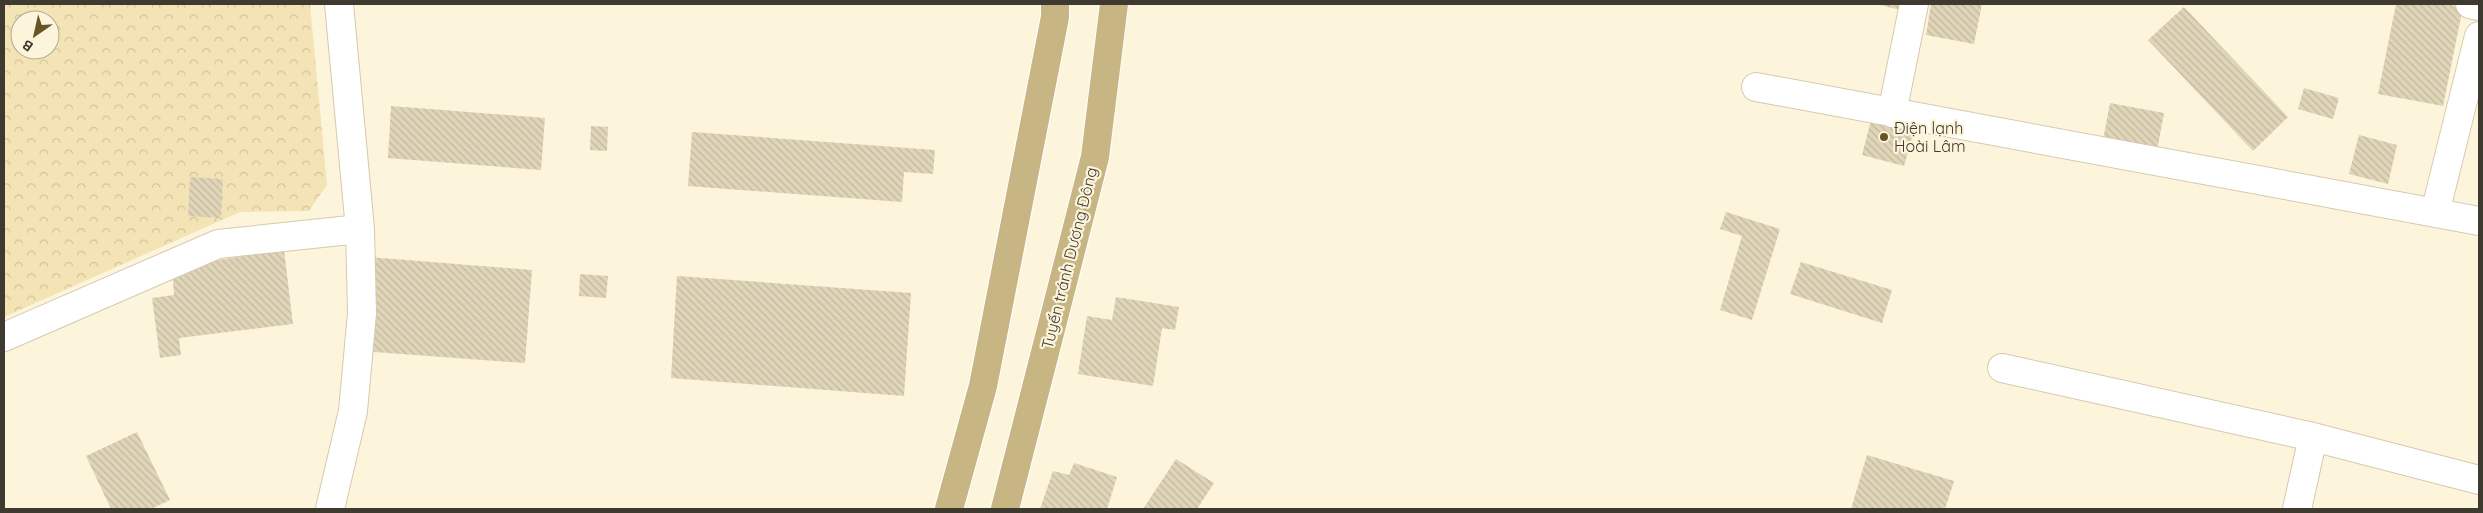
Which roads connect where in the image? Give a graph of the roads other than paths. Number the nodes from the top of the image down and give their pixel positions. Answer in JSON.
{"nodes":[{"id":1,"x":340,"y":4,"type":"edge"},
{"id":2,"x":1055,"y":4,"type":"edge"},
{"id":3,"x":1114,"y":4,"type":"edge"},
{"id":4,"x":1914,"y":4,"type":"edge"},
{"id":5,"x":2470,"y":4,"type":"edge"},
{"id":6,"x":2479,"y":6,"type":"edge"},
{"id":7,"x":2479,"y":36,"type":"edge"},
{"id":8,"x":1756,"y":87,"type":"dead end"},
{"id":9,"x":1892,"y":113,"type":"junction"},
{"id":10,"x":2435,"y":213,"type":"junction"},
{"id":11,"x":2479,"y":221,"type":"edge"},
{"id":12,"x":360,"y":229,"type":"junction"},
{"id":13,"x":4,"y":336,"type":"edge"},
{"id":14,"x":2002,"y":368,"type":"dead end"},
{"id":15,"x":2312,"y":437,"type":"junction"},
{"id":16,"x":2479,"y":480,"type":"edge"},
{"id":17,"x":330,"y":509,"type":"edge"},
{"id":18,"x":948,"y":509,"type":"edge"},
{"id":19,"x":1005,"y":509,"type":"edge"},
{"id":20,"x":2297,"y":509,"type":"edge"}],
"edges":[{"from":1,"to":12,"type":"street"},
{"from":2,"to":18,"type":"main road"},
{"from":3,"to":19,"type":"main road","name":"Tuyến tránh Dương Đông"},
{"from":4,"to":9,"type":"street"},
{"from":5,"to":6,"type":"street"},
{"from":7,"to":10,"type":"street"},
{"from":8,"to":9,"type":"street"},
{"from":9,"to":10,"type":"street"},
{"from":10,"to":11,"type":"street"},
{"from":12,"to":13,"type":"street"},
{"from":12,"to":17,"type":"street"},
{"from":14,"to":15,"type":"street"},
{"from":15,"to":16,"type":"street"},
{"from":15,"to":20,"type":"street"}]}
